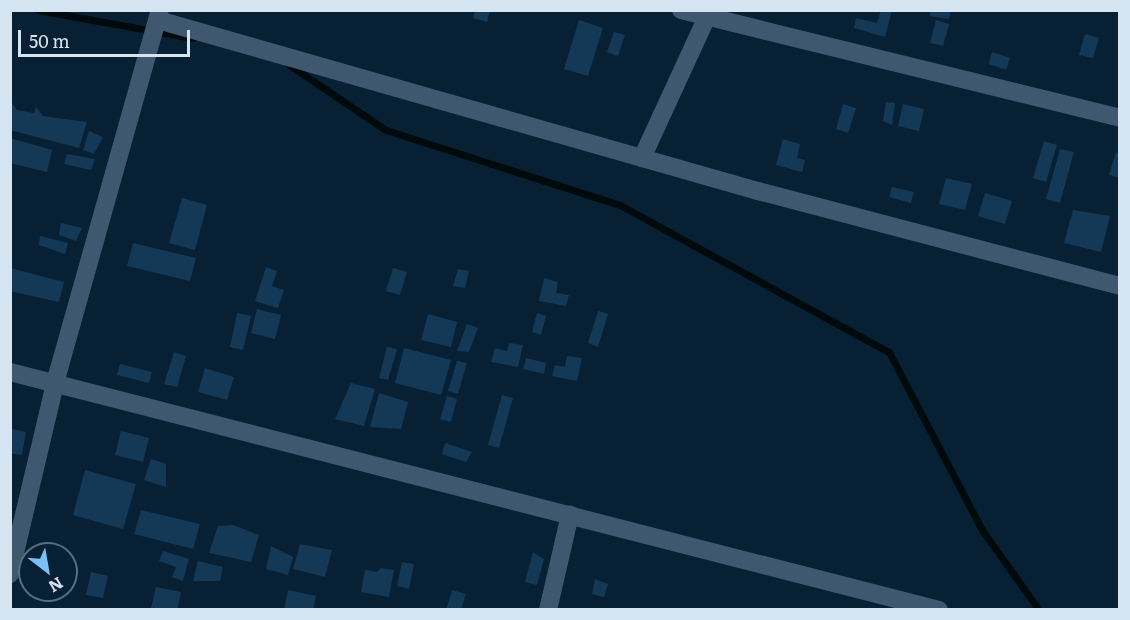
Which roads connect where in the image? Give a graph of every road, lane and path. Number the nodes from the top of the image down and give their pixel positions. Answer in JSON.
{"nodes":[{"id":1,"x":681,"y":10,"type":"edge"},
{"id":2,"x":709,"y":14,"type":"edge"},
{"id":3,"x":159,"y":15,"type":"edge"},
{"id":4,"x":1119,"y":117,"type":"edge"},
{"id":5,"x":642,"y":158,"type":"junction"},
{"id":6,"x":1119,"y":286,"type":"edge"},
{"id":7,"x":10,"y":372,"type":"edge"},
{"id":8,"x":55,"y":383,"type":"junction"},
{"id":9,"x":570,"y":515,"type":"junction"},
{"id":10,"x":10,"y":574,"type":"edge"},
{"id":11,"x":548,"y":609,"type":"edge"},
{"id":12,"x":939,"y":609,"type":"edge"}],
"edges":[{"from":1,"to":2,"type":"street"},
{"from":2,"to":4,"type":"street"},
{"from":2,"to":5,"type":"street"},
{"from":3,"to":5,"type":"street"},
{"from":3,"to":8,"type":"street"},
{"from":5,"to":6,"type":"street"},
{"from":7,"to":8,"type":"street"},
{"from":8,"to":9,"type":"street"},
{"from":8,"to":10,"type":"street"},
{"from":9,"to":11,"type":"street"},
{"from":9,"to":12,"type":"street"}]}
